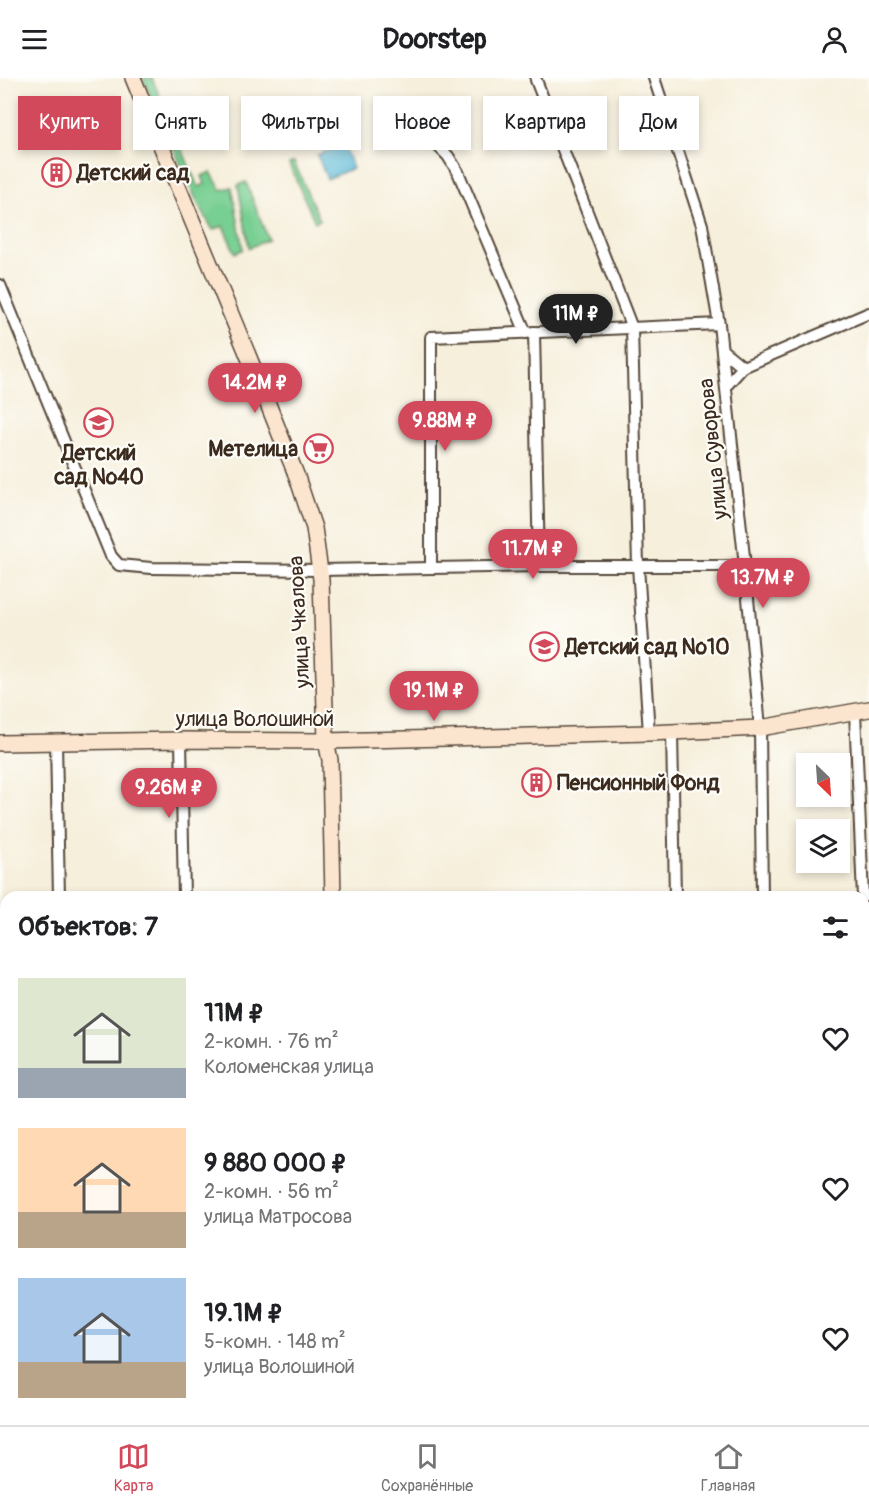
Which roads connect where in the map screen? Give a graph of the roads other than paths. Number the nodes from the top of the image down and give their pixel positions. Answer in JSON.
{"nodes":[{"id":1,"x":133,"y":78,"type":"edge"},
{"id":2,"x":654,"y":78,"type":"edge"},
{"id":3,"x":536,"y":80,"type":"dead end"},
{"id":4,"x":442,"y":150,"type":"edge"},
{"id":5,"x":0,"y":285,"type":"edge"},
{"id":6,"x":869,"y":313,"type":"edge"},
{"id":7,"x":719,"y":324,"type":"junction"},
{"id":8,"x":632,"y":328,"type":"junction"},
{"id":9,"x":530,"y":333,"type":"junction"},
{"id":10,"x":722,"y":350,"type":"junction"},
{"id":11,"x":743,"y":367,"type":"junction"},
{"id":12,"x":726,"y":386,"type":"junction"},
{"id":13,"x":539,"y":566,"type":"junction"},
{"id":14,"x":638,"y":566,"type":"junction"},
{"id":15,"x":745,"y":566,"type":"junction"},
{"id":16,"x":431,"y":567,"type":"junction"},
{"id":17,"x":320,"y":570,"type":"junction"},
{"id":18,"x":862,"y":710,"type":"edge"},
{"id":19,"x":760,"y":728,"type":"junction"},
{"id":20,"x":672,"y":732,"type":"junction"},
{"id":21,"x":649,"y":733,"type":"junction"},
{"id":22,"x":182,"y":740,"type":"junction"},
{"id":23,"x":56,"y":741,"type":"junction"},
{"id":24,"x":326,"y":741,"type":"junction"},
{"id":25,"x":0,"y":743,"type":"edge"},
{"id":26,"x":59,"y":891,"type":"edge"},
{"id":27,"x":184,"y":891,"type":"edge"},
{"id":28,"x":333,"y":891,"type":"edge"},
{"id":29,"x":675,"y":891,"type":"edge"},
{"id":30,"x":762,"y":891,"type":"edge"},
{"id":31,"x":862,"y":891,"type":"edge"}],
"edges":[{"from":1,"to":17,"type":"street","name":"улица Чкалова"},
{"from":2,"to":7,"type":"street","name":"улица Суворова"},
{"from":3,"to":8,"type":"street"},
{"from":4,"to":9,"type":"street"},
{"from":5,"to":17,"type":"street"},
{"from":6,"to":11,"type":"street"},
{"from":7,"to":8,"type":"street"},
{"from":7,"to":10,"type":"street","name":"улица Суворова"},
{"from":8,"to":9,"type":"street"},
{"from":8,"to":14,"type":"street"},
{"from":9,"to":13,"type":"street"},
{"from":9,"to":16,"type":"street"},
{"from":10,"to":11,"type":"street"},
{"from":10,"to":12,"type":"street","name":"улица Суворова"},
{"from":11,"to":12,"type":"street"},
{"from":12,"to":15,"type":"street","name":"улица Суворова"},
{"from":13,"to":14,"type":"street"},
{"from":13,"to":16,"type":"street"},
{"from":14,"to":15,"type":"street"},
{"from":14,"to":21,"type":"street"},
{"from":15,"to":19,"type":"street","name":"улица Суворова"},
{"from":16,"to":17,"type":"street"},
{"from":17,"to":24,"type":"street","name":"улица Чкалова"},
{"from":18,"to":19,"type":"street","name":"улица Волошиной"},
{"from":18,"to":31,"type":"street"},
{"from":19,"to":20,"type":"street","name":"улица Волошиной"},
{"from":19,"to":30,"type":"street","name":"улица Суворова"},
{"from":20,"to":21,"type":"street","name":"улица Волошиной"},
{"from":20,"to":29,"type":"street"},
{"from":21,"to":24,"type":"street","name":"улица Волошиной"},
{"from":22,"to":23,"type":"street","name":"улица Волошиной"},
{"from":22,"to":24,"type":"street","name":"улица Волошиной"},
{"from":22,"to":27,"type":"street"},
{"from":23,"to":25,"type":"street","name":"улица Волошиной"},
{"from":23,"to":26,"type":"street"},
{"from":24,"to":28,"type":"street","name":"улица Чкалова"}]}
